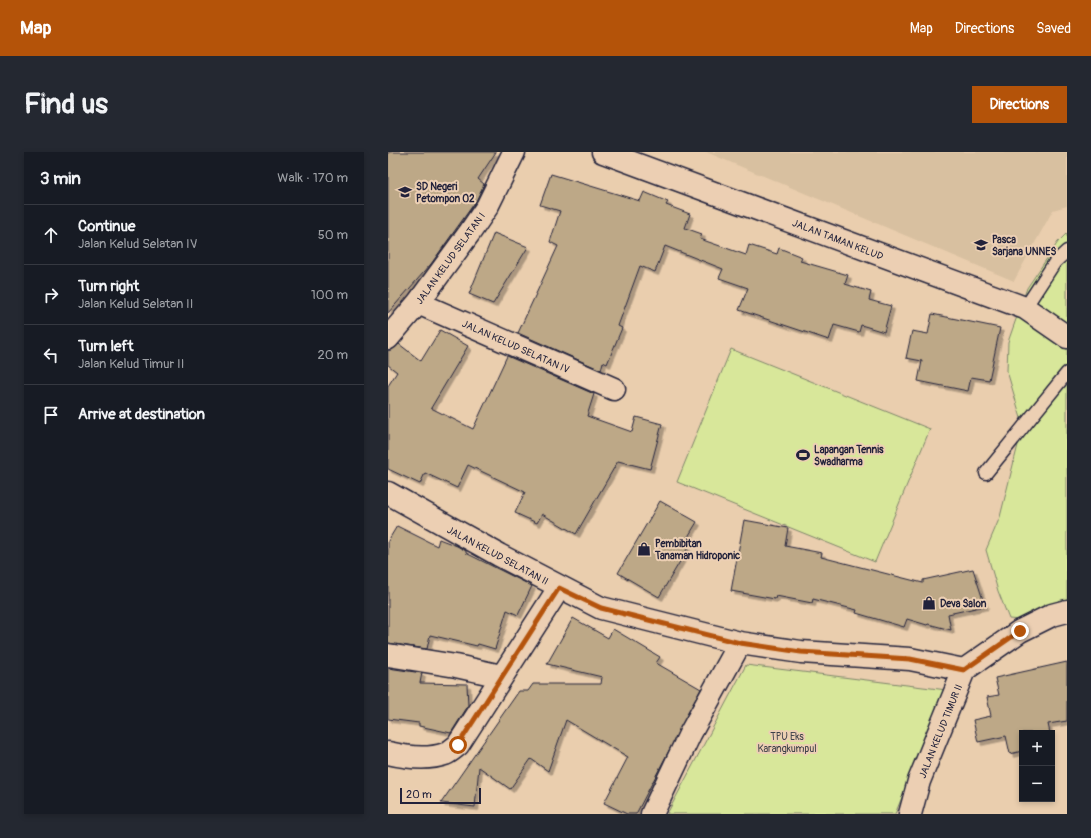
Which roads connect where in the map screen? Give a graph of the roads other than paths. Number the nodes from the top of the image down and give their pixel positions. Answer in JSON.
{"nodes":[{"id":1,"x":514,"y":152,"type":"edge"},
{"id":2,"x":603,"y":152,"type":"edge"},
{"id":3,"x":1067,"y":251,"type":"edge"},
{"id":4,"x":418,"y":303,"type":"junction"},
{"id":5,"x":1025,"y":308,"type":"junction"},
{"id":6,"x":1067,"y":337,"type":"edge"},
{"id":7,"x":388,"y":338,"type":"edge"},
{"id":8,"x":1067,"y":373,"type":"edge"},
{"id":9,"x":614,"y":389,"type":"dead end"},
{"id":10,"x":986,"y":474,"type":"dead end"},
{"id":11,"x":388,"y":493,"type":"edge"},
{"id":12,"x":559,"y":588,"type":"junction"},
{"id":13,"x":1067,"y":611,"type":"edge"},
{"id":14,"x":740,"y":643,"type":"junction"},
{"id":15,"x":388,"y":655,"type":"edge"},
{"id":16,"x":964,"y":670,"type":"junction"},
{"id":17,"x":500,"y":676,"type":"junction"},
{"id":18,"x":388,"y":753,"type":"edge"},
{"id":19,"x":652,"y":814,"type":"edge"},
{"id":20,"x":910,"y":814,"type":"edge"}],
"edges":[{"from":1,"to":4,"type":"street","name":"JALAN KELUD SELATAN I"},
{"from":2,"to":5,"type":"street","name":"JALAN TAMAN KELUD"},
{"from":3,"to":5,"type":"lane"},
{"from":4,"to":7,"type":"street","name":"JALAN KELUD SELATAN I"},
{"from":4,"to":9,"type":"street","name":"JALAN KELUD SELATAN IV"},
{"from":5,"to":6,"type":"street","name":"JALAN TAMAN KELUD"},
{"from":8,"to":10,"type":"lane"},
{"from":11,"to":12,"type":"street","name":"JALAN KELUD SELATAN II"},
{"from":12,"to":14,"type":"street","name":"JALAN KELUD SELATAN II"},
{"from":12,"to":17,"type":"street"},
{"from":13,"to":16,"type":"street"},
{"from":14,"to":16,"type":"street","name":"JALAN KELUD SELATAN II"},
{"from":14,"to":19,"type":"street"},
{"from":15,"to":17,"type":"street"},
{"from":16,"to":20,"type":"street","name":"JALAN KELUD TIMUR II"},
{"from":17,"to":18,"type":"street"}]}
